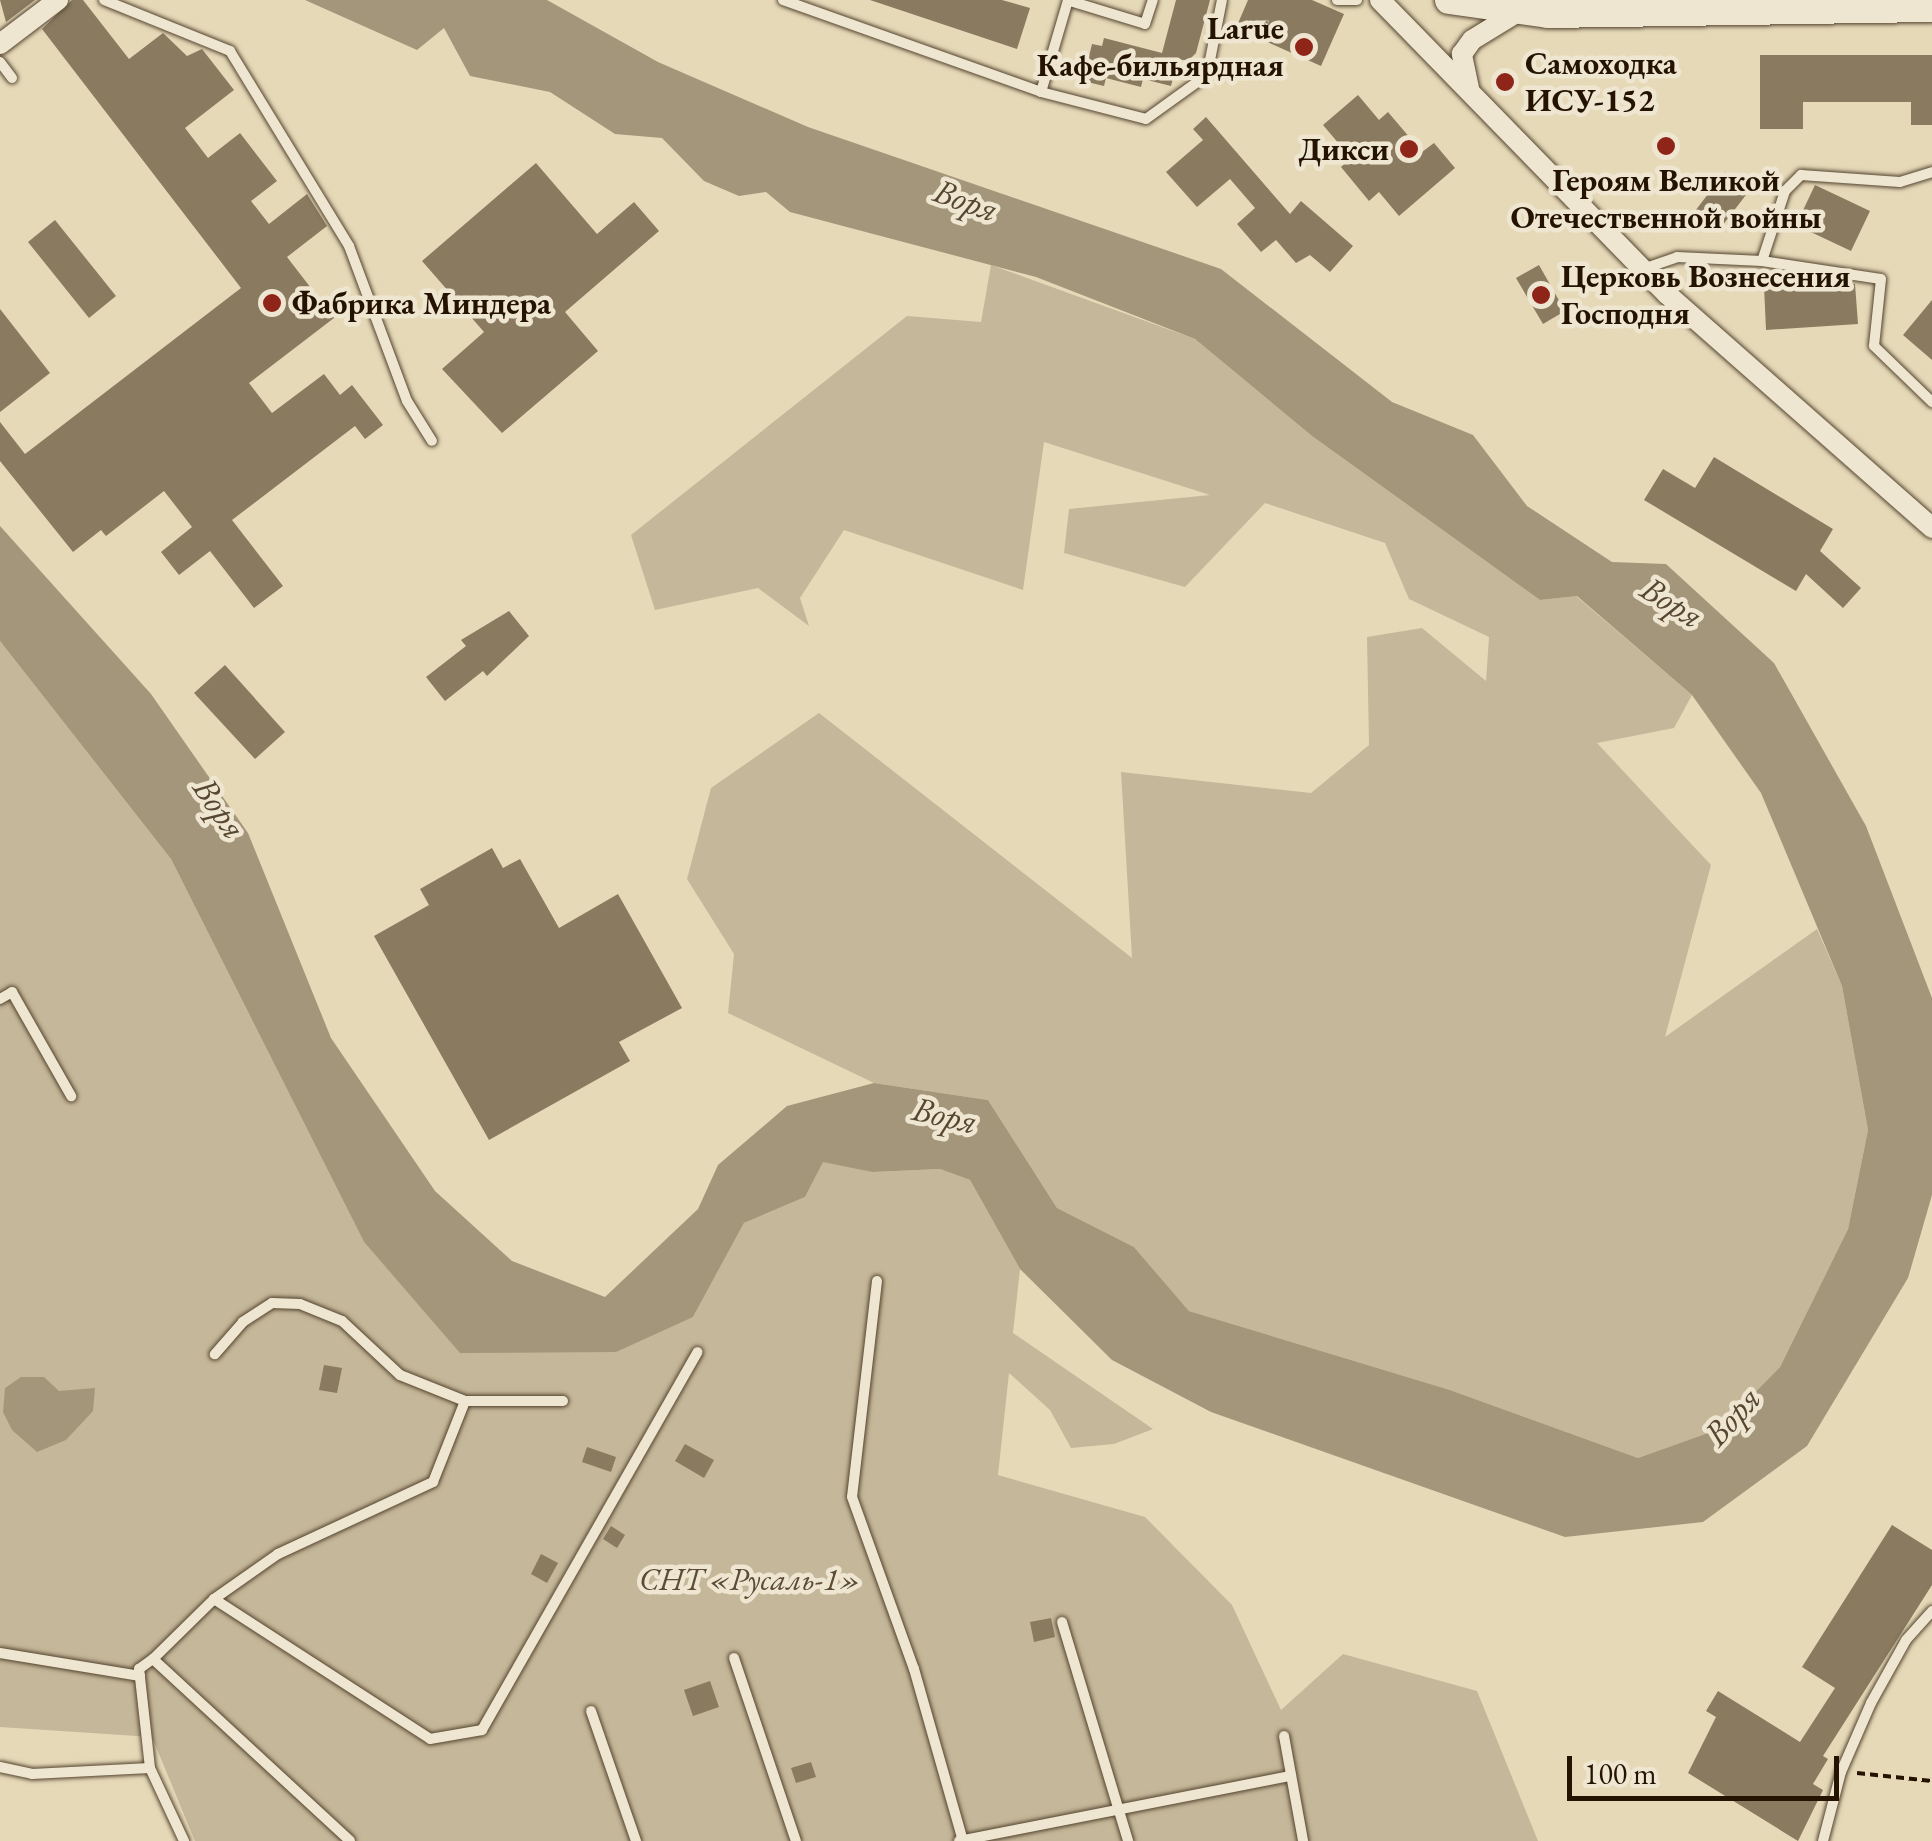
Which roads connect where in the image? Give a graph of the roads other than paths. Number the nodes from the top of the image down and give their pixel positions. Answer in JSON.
{"nodes":[{"id":1,"x":58,"y":0,"type":"edge"},
{"id":2,"x":104,"y":0,"type":"edge"},
{"id":3,"x":782,"y":0,"type":"edge"},
{"id":4,"x":1069,"y":0,"type":"edge"},
{"id":5,"x":1153,"y":0,"type":"edge"},
{"id":6,"x":1222,"y":0,"type":"edge"},
{"id":7,"x":1338,"y":0,"type":"edge"},
{"id":8,"x":1356,"y":0,"type":"edge"},
{"id":9,"x":1380,"y":0,"type":"edge"},
{"id":10,"x":1448,"y":0,"type":"edge"},
{"id":11,"x":1932,"y":8,"type":"edge"},
{"id":12,"x":1521,"y":10,"type":"junction"},
{"id":13,"x":0,"y":44,"type":"edge"},
{"id":14,"x":0,"y":62,"type":"edge"},
{"id":15,"x":12,"y":78,"type":"dead end"},
{"id":16,"x":1470,"y":90,"type":"junction"},
{"id":17,"x":1040,"y":92,"type":"junction"},
{"id":18,"x":1932,"y":172,"type":"edge"},
{"id":19,"x":1762,"y":261,"type":"junction"},
{"id":20,"x":1643,"y":270,"type":"junction"},
{"id":21,"x":1932,"y":402,"type":"edge"},
{"id":22,"x":432,"y":441,"type":"dead end"},
{"id":23,"x":1932,"y":528,"type":"edge"},
{"id":24,"x":0,"y":1000,"type":"edge"},
{"id":25,"x":71,"y":1096,"type":"dead end"},
{"id":26,"x":877,"y":1281,"type":"dead end"},
{"id":27,"x":698,"y":1352,"type":"dead end"},
{"id":28,"x":215,"y":1354,"type":"dead end"},
{"id":29,"x":563,"y":1400,"type":"dead end"},
{"id":30,"x":465,"y":1402,"type":"junction"},
{"id":31,"x":214,"y":1599,"type":"junction"},
{"id":32,"x":1932,"y":1611,"type":"edge"},
{"id":33,"x":1062,"y":1622,"type":"dead end"},
{"id":34,"x":0,"y":1653,"type":"edge"},
{"id":35,"x":734,"y":1658,"type":"dead end"},
{"id":36,"x":153,"y":1659,"type":"junction"},
{"id":37,"x":140,"y":1676,"type":"junction"},
{"id":38,"x":591,"y":1711,"type":"dead end"},
{"id":39,"x":1284,"y":1736,"type":"dead end"},
{"id":40,"x":0,"y":1767,"type":"edge"},
{"id":41,"x":150,"y":1768,"type":"junction"},
{"id":42,"x":1291,"y":1776,"type":"junction"},
{"id":43,"x":1121,"y":1810,"type":"junction"},
{"id":44,"x":184,"y":1841,"type":"edge"},
{"id":45,"x":350,"y":1841,"type":"edge"},
{"id":46,"x":636,"y":1841,"type":"edge"},
{"id":47,"x":796,"y":1841,"type":"edge"},
{"id":48,"x":962,"y":1841,"type":"edge"},
{"id":49,"x":1128,"y":1841,"type":"edge"},
{"id":50,"x":1303,"y":1841,"type":"edge"},
{"id":51,"x":1822,"y":1841,"type":"edge"}],
"edges":[{"from":1,"to":13,"type":"street"},
{"from":2,"to":22,"type":"lane"},
{"from":3,"to":17,"type":"lane"},
{"from":4,"to":5,"type":"lane"},
{"from":4,"to":17,"type":"lane"},
{"from":6,"to":17,"type":"lane"},
{"from":7,"to":8,"type":"lane"},
{"from":9,"to":16,"type":"street"},
{"from":10,"to":12,"type":"main road"},
{"from":11,"to":12,"type":"main road"},
{"from":12,"to":16,"type":"street"},
{"from":14,"to":15,"type":"lane"},
{"from":16,"to":20,"type":"street"},
{"from":18,"to":19,"type":"lane"},
{"from":19,"to":20,"type":"lane"},
{"from":19,"to":21,"type":"lane"},
{"from":20,"to":23,"type":"street"},
{"from":24,"to":25,"type":"lane"},
{"from":26,"to":48,"type":"lane"},
{"from":27,"to":31,"type":"lane"},
{"from":28,"to":30,"type":"lane"},
{"from":29,"to":30,"type":"lane"},
{"from":30,"to":31,"type":"lane"},
{"from":31,"to":36,"type":"lane"},
{"from":32,"to":51,"type":"lane"},
{"from":33,"to":43,"type":"lane"},
{"from":34,"to":37,"type":"lane"},
{"from":35,"to":47,"type":"lane"},
{"from":36,"to":37,"type":"lane"},
{"from":36,"to":45,"type":"lane"},
{"from":37,"to":41,"type":"lane"},
{"from":38,"to":46,"type":"lane"},
{"from":39,"to":42,"type":"lane"},
{"from":40,"to":41,"type":"lane"},
{"from":41,"to":44,"type":"lane"},
{"from":42,"to":43,"type":"lane"},
{"from":42,"to":50,"type":"lane"},
{"from":43,"to":48,"type":"lane"},
{"from":43,"to":49,"type":"lane"}]}
